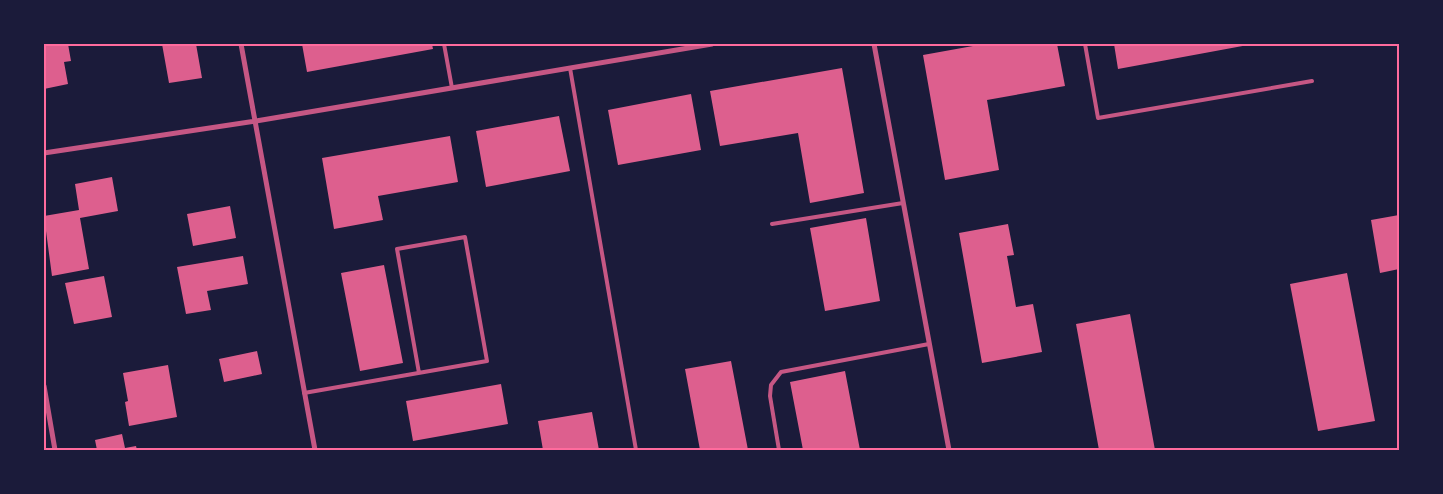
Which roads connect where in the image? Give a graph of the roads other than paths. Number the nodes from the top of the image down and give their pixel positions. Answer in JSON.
{"nodes":[{"id":1,"x":241,"y":44,"type":"edge"},
{"id":2,"x":444,"y":44,"type":"edge"},
{"id":3,"x":712,"y":44,"type":"edge"},
{"id":4,"x":874,"y":44,"type":"edge"},
{"id":5,"x":1085,"y":44,"type":"edge"},
{"id":6,"x":570,"y":68,"type":"junction"},
{"id":7,"x":1312,"y":81,"type":"dead end"},
{"id":8,"x":452,"y":88,"type":"junction"},
{"id":9,"x":256,"y":122,"type":"junction"},
{"id":10,"x":44,"y":153,"type":"edge"},
{"id":11,"x":904,"y":203,"type":"junction"},
{"id":12,"x":772,"y":224,"type":"dead end"},
{"id":13,"x":929,"y":344,"type":"junction"},
{"id":14,"x":419,"y":373,"type":"junction"},
{"id":15,"x":44,"y":386,"type":"edge"},
{"id":16,"x":304,"y":393,"type":"junction"},
{"id":17,"x":55,"y":450,"type":"edge"},
{"id":18,"x":315,"y":450,"type":"edge"},
{"id":19,"x":636,"y":450,"type":"edge"},
{"id":20,"x":778,"y":450,"type":"edge"},
{"id":21,"x":949,"y":450,"type":"edge"}],
"edges":[{"from":1,"to":9,"type":"street"},
{"from":2,"to":8,"type":"lane"},
{"from":3,"to":6,"type":"street"},
{"from":4,"to":11,"type":"street"},
{"from":5,"to":7,"type":"lane"},
{"from":6,"to":8,"type":"street"},
{"from":6,"to":19,"type":"lane"},
{"from":8,"to":9,"type":"street"},
{"from":9,"to":10,"type":"street"},
{"from":9,"to":16,"type":"street"},
{"from":11,"to":12,"type":"lane"},
{"from":11,"to":13,"type":"street"},
{"from":13,"to":20,"type":"lane"},
{"from":13,"to":21,"type":"street"},
{"from":14,"to":14,"type":"lane"},
{"from":14,"to":16,"type":"lane"},
{"from":15,"to":17,"type":"street"},
{"from":16,"to":18,"type":"street"}]}
